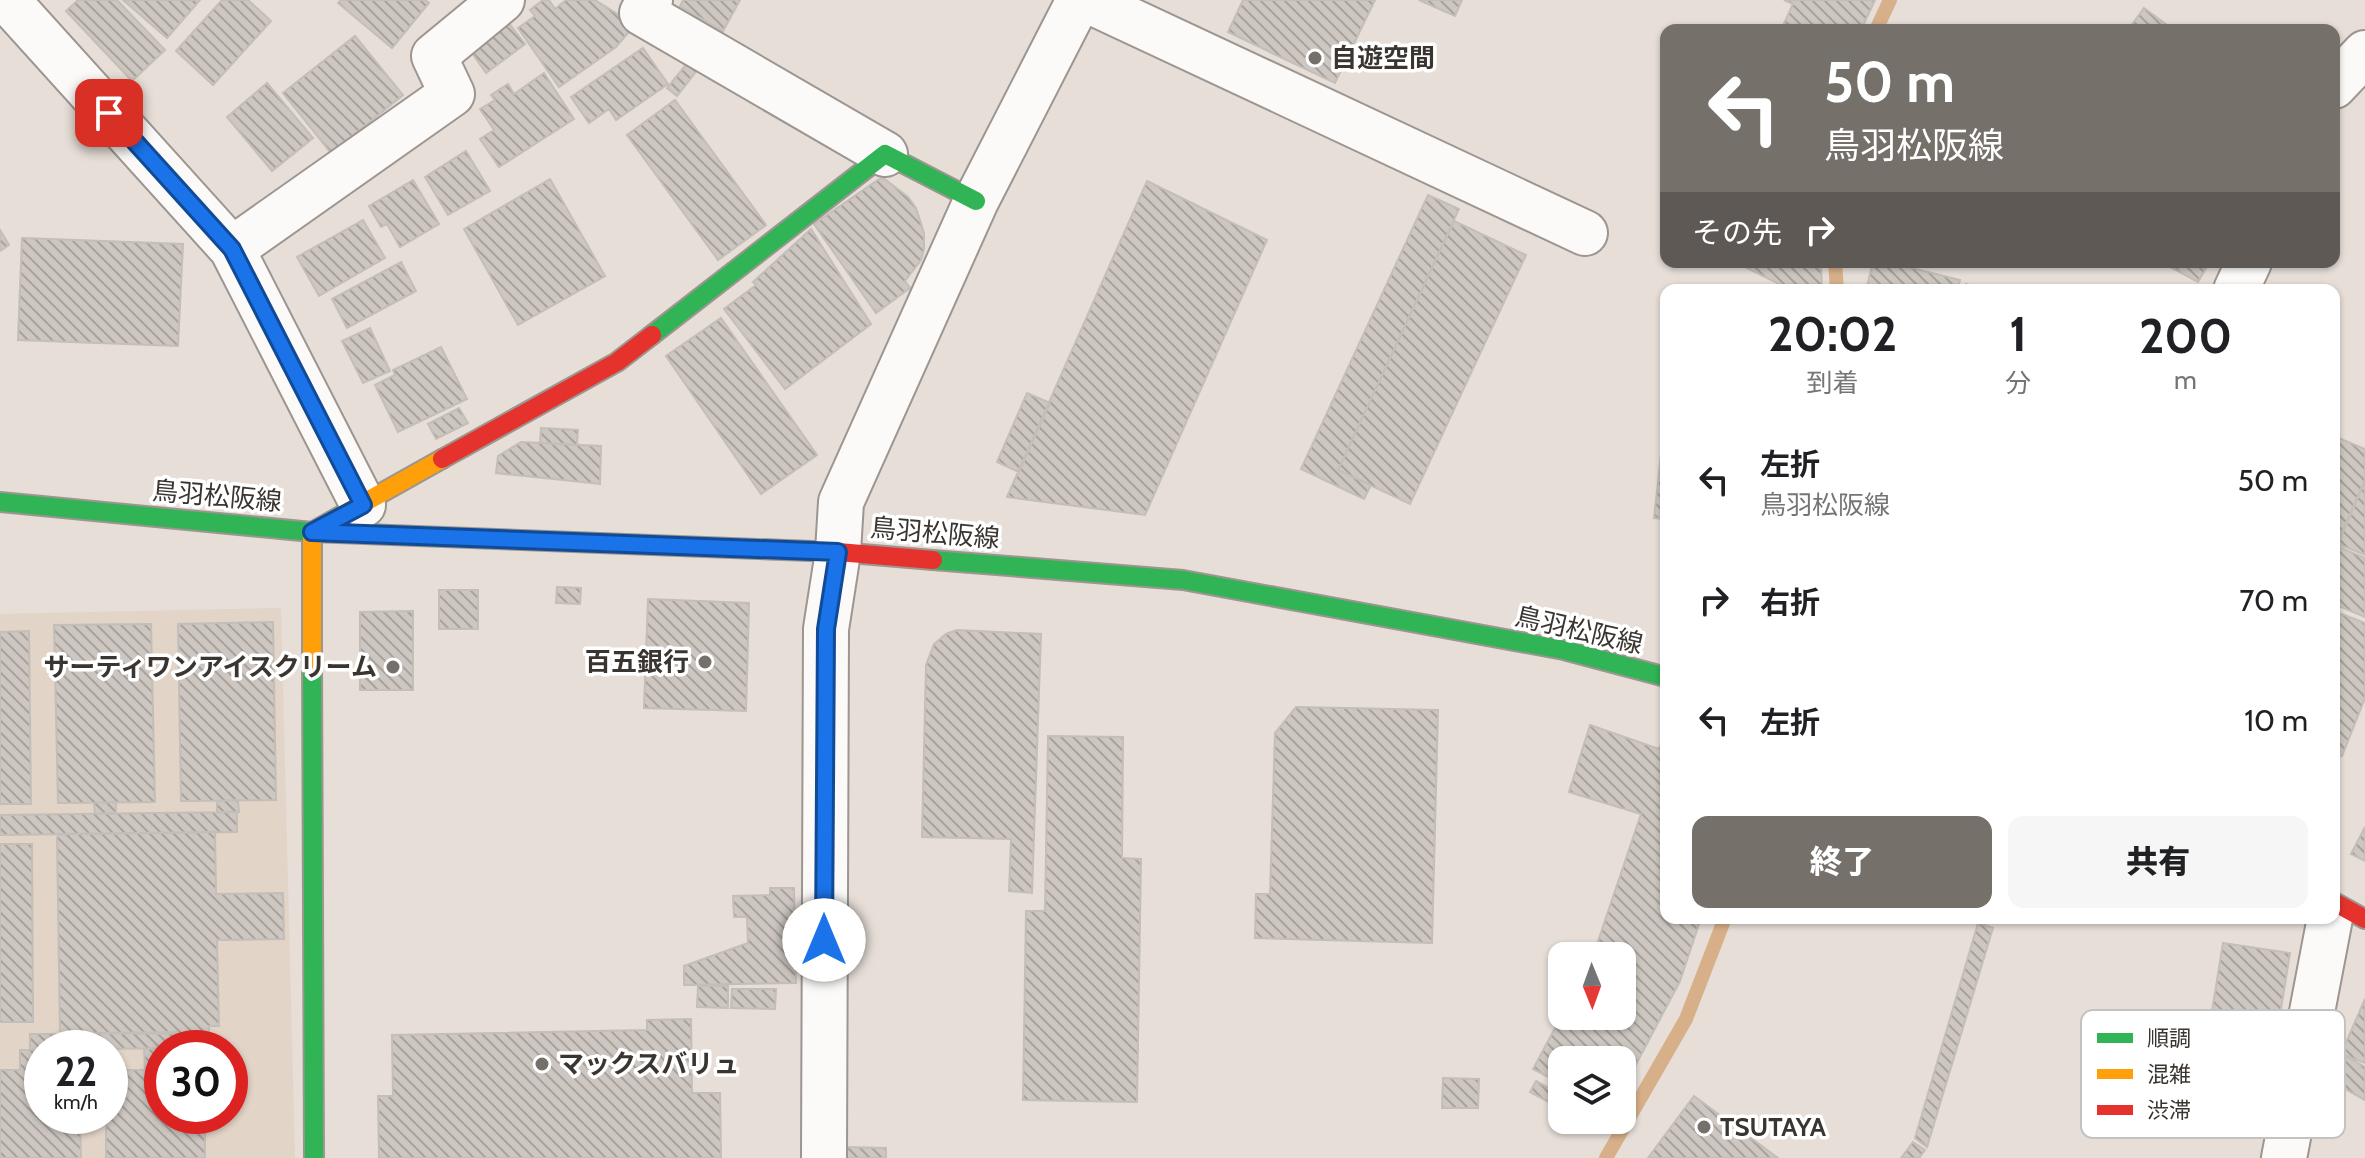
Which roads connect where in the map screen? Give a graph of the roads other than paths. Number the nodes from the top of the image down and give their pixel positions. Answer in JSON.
{"nodes":[{"id":1,"x":7,"y":0,"type":"edge"},
{"id":2,"x":502,"y":0,"type":"edge"},
{"id":3,"x":1079,"y":0,"type":"edge"},
{"id":4,"x":1087,"y":0,"type":"edge"},
{"id":5,"x":637,"y":4,"type":"edge"},
{"id":6,"x":2365,"y":53,"type":"edge"},
{"id":7,"x":2340,"y":80,"type":"edge"},
{"id":8,"x":885,"y":154,"type":"junction"},
{"id":9,"x":976,"y":201,"type":"junction"},
{"id":10,"x":1585,"y":233,"type":"dead end"},
{"id":11,"x":232,"y":249,"type":"junction"},
{"id":12,"x":0,"y":502,"type":"edge"},
{"id":13,"x":363,"y":505,"type":"junction"},
{"id":14,"x":312,"y":532,"type":"junction"},
{"id":15,"x":838,"y":552,"type":"junction"},
{"id":16,"x":1660,"y":675,"type":"edge"},
{"id":17,"x":2340,"y":905,"type":"edge"},
{"id":18,"x":2365,"y":919,"type":"edge"},
{"id":19,"x":2329,"y":924,"type":"edge"},
{"id":20,"x":2312,"y":1010,"type":"edge"},
{"id":21,"x":2288,"y":1138,"type":"edge"},
{"id":22,"x":314,"y":1158,"type":"edge"},
{"id":23,"x":824,"y":1158,"type":"edge"},
{"id":24,"x":2284,"y":1158,"type":"edge"}],
"edges":[{"from":1,"to":11,"type":"street"},
{"from":2,"to":11,"type":"street"},
{"from":3,"to":9,"type":"street"},
{"from":4,"to":10,"type":"street"},
{"from":5,"to":8,"type":"street"},
{"from":6,"to":7,"type":"street"},
{"from":8,"to":9,"type":"main road"},
{"from":8,"to":13,"type":"main road"},
{"from":9,"to":15,"type":"street"},
{"from":11,"to":13,"type":"street"},
{"from":12,"to":14,"type":"main road","name":"鳥羽松阪線"},
{"from":13,"to":14,"type":"main road"},
{"from":14,"to":15,"type":"main road","name":"鳥羽松阪線"},
{"from":14,"to":22,"type":"main road"},
{"from":15,"to":16,"type":"main road","name":"鳥羽松阪線"},
{"from":15,"to":23,"type":"street"},
{"from":17,"to":18,"type":"main road"},
{"from":19,"to":20,"type":"street"},
{"from":21,"to":24,"type":"street"}]}
